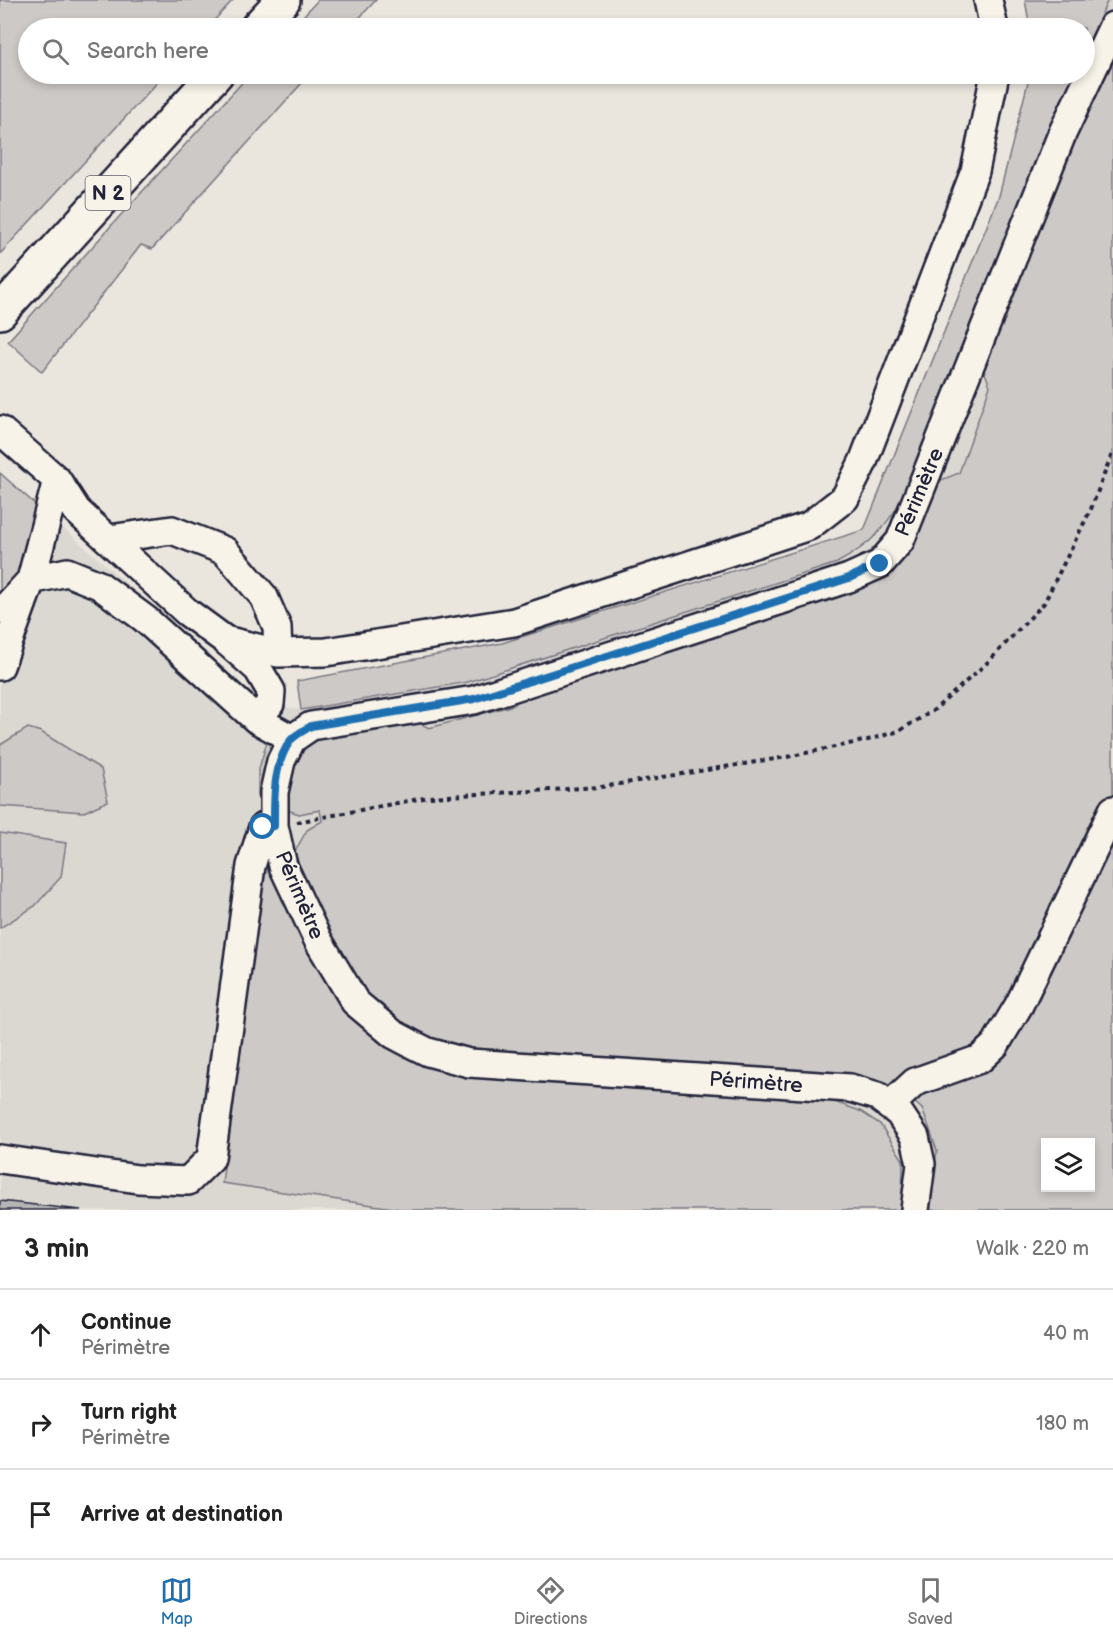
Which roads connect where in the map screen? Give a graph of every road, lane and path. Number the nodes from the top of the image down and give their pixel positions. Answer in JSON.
{"nodes":[{"id":1,"x":283,"y":0,"type":"edge"},
{"id":2,"x":988,"y":0,"type":"edge"},
{"id":3,"x":266,"y":18,"type":"edge"},
{"id":4,"x":992,"y":18,"type":"edge"},
{"id":5,"x":1113,"y":26,"type":"edge"},
{"id":6,"x":1095,"y":64,"type":"edge"},
{"id":7,"x":207,"y":84,"type":"edge"},
{"id":8,"x":993,"y":84,"type":"edge"},
{"id":9,"x":1086,"y":84,"type":"edge"},
{"id":10,"x":0,"y":312,"type":"edge"},
{"id":11,"x":0,"y":430,"type":"edge"},
{"id":12,"x":1113,"y":451,"type":"edge"},
{"id":13,"x":57,"y":480,"type":"junction"},
{"id":14,"x":109,"y":539,"type":"junction"},
{"id":15,"x":31,"y":580,"type":"junction"},
{"id":16,"x":0,"y":609,"type":"edge"},
{"id":17,"x":225,"y":640,"type":"junction"},
{"id":18,"x":278,"y":653,"type":"junction"},
{"id":19,"x":0,"y":666,"type":"edge"},
{"id":20,"x":256,"y":719,"type":"junction"},
{"id":21,"x":292,"y":739,"type":"junction"},
{"id":22,"x":1113,"y":810,"type":"edge"},
{"id":23,"x":274,"y":826,"type":"junction"},
{"id":24,"x":889,"y":1106,"type":"junction"},
{"id":25,"x":0,"y":1159,"type":"edge"},
{"id":26,"x":915,"y":1210,"type":"edge"}],
"edges":[{"from":1,"to":3,"type":"main road"},
{"from":2,"to":4,"type":"lane"},
{"from":5,"to":6,"type":"lane","name":"Périmètre"},
{"from":7,"to":10,"type":"main road","number":"N 2"},
{"from":8,"to":18,"type":"lane"},
{"from":9,"to":21,"type":"lane","name":"Périmètre"},
{"from":11,"to":13,"type":"lane"},
{"from":12,"to":23,"type":"path"},
{"from":13,"to":14,"type":"lane"},
{"from":13,"to":15,"type":"lane"},
{"from":14,"to":17,"type":"lane"},
{"from":14,"to":18,"type":"lane"},
{"from":15,"to":16,"type":"lane"},
{"from":15,"to":19,"type":"lane"},
{"from":15,"to":20,"type":"lane"},
{"from":17,"to":18,"type":"lane"},
{"from":17,"to":20,"type":"lane"},
{"from":20,"to":21,"type":"lane"},
{"from":21,"to":23,"type":"lane","name":"Périmètre"},
{"from":22,"to":24,"type":"lane"},
{"from":23,"to":24,"type":"lane","name":"Périmètre"},
{"from":23,"to":25,"type":"lane"},
{"from":24,"to":26,"type":"lane","name":"Périmètre"}]}
